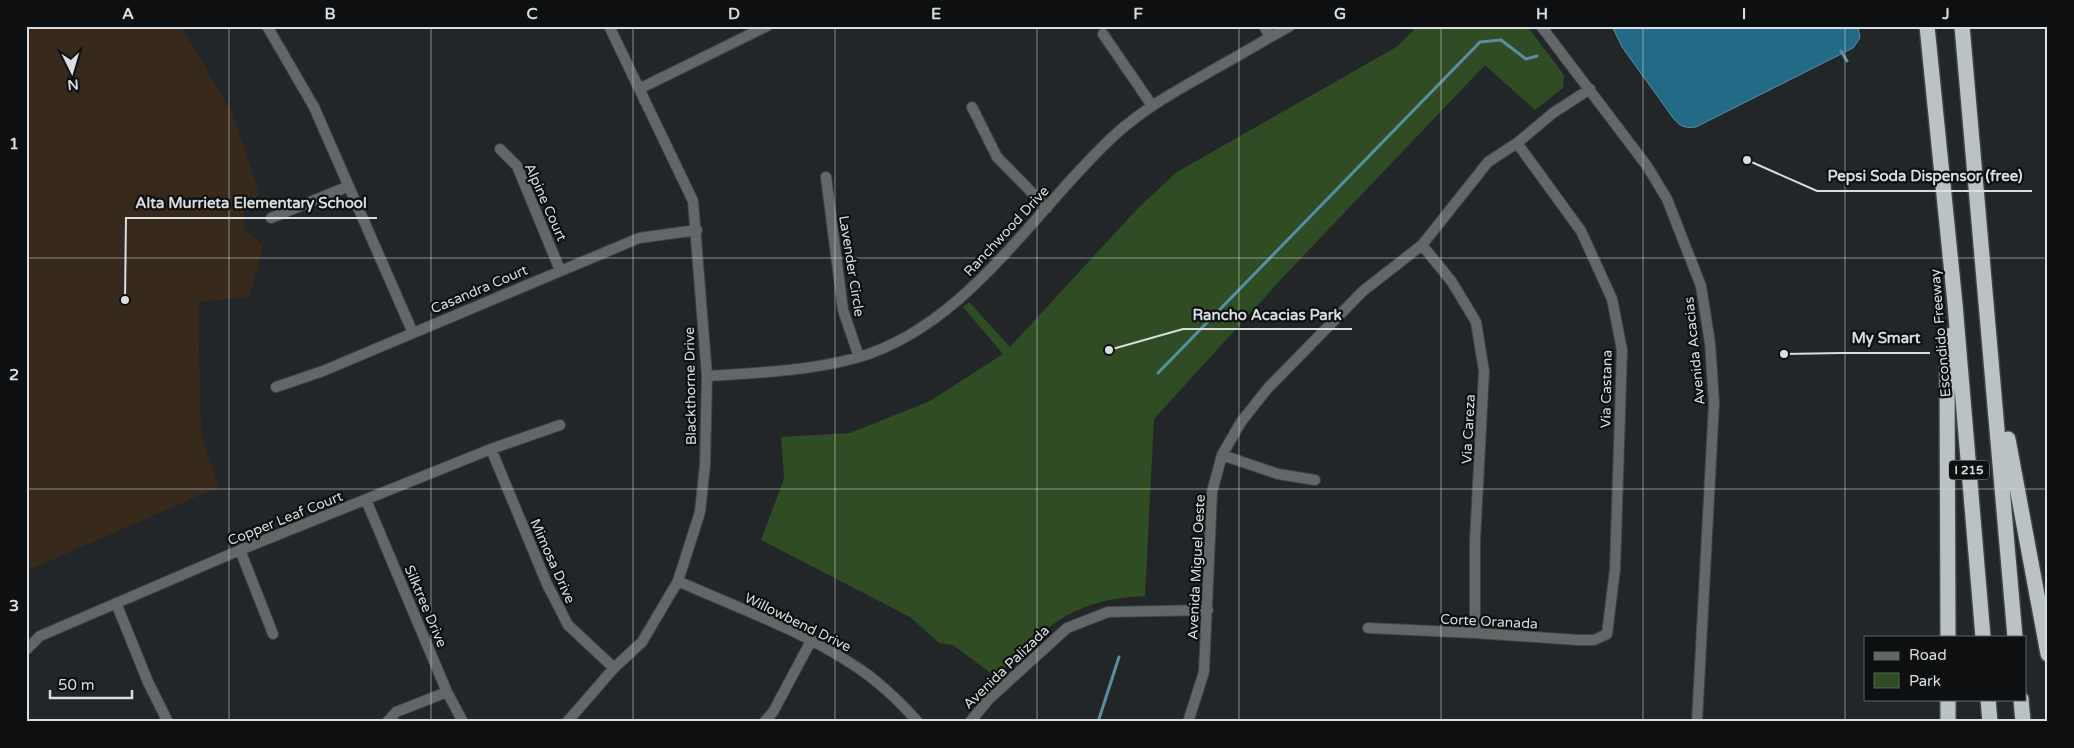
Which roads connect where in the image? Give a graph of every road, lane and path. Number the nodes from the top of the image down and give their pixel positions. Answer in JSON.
{"nodes":[{"id":1,"x":267,"y":26,"type":"edge"},
{"id":2,"x":609,"y":26,"type":"edge"},
{"id":3,"x":767,"y":26,"type":"edge"},
{"id":4,"x":1264,"y":26,"type":"edge"},
{"id":5,"x":1290,"y":26,"type":"edge"},
{"id":6,"x":1540,"y":26,"type":"edge"},
{"id":7,"x":1927,"y":26,"type":"edge"},
{"id":8,"x":1962,"y":26,"type":"edge"},
{"id":9,"x":1103,"y":34,"type":"dead end"},
{"id":10,"x":1270,"y":37,"type":"junction"},
{"id":11,"x":1590,"y":88,"type":"junction"},
{"id":12,"x":640,"y":89,"type":"junction"},
{"id":13,"x":1151,"y":104,"type":"junction"},
{"id":14,"x":972,"y":107,"type":"dead end"},
{"id":15,"x":1517,"y":143,"type":"junction"},
{"id":16,"x":500,"y":149,"type":"dead end"},
{"id":17,"x":826,"y":177,"type":"dead end"},
{"id":18,"x":349,"y":186,"type":"junction"},
{"id":19,"x":1047,"y":208,"type":"junction"},
{"id":20,"x":270,"y":218,"type":"dead end"},
{"id":21,"x":697,"y":230,"type":"junction"},
{"id":22,"x":1422,"y":245,"type":"junction"},
{"id":23,"x":560,"y":270,"type":"junction"},
{"id":24,"x":1954,"y":304,"type":"junction"},
{"id":25,"x":413,"y":332,"type":"junction"},
{"id":26,"x":1991,"y":343,"type":"junction"},
{"id":27,"x":858,"y":357,"type":"junction"},
{"id":28,"x":707,"y":376,"type":"junction"},
{"id":29,"x":276,"y":386,"type":"dead end"},
{"id":30,"x":560,"y":425,"type":"dead end"},
{"id":31,"x":491,"y":449,"type":"junction"},
{"id":32,"x":1222,"y":455,"type":"junction"},
{"id":33,"x":1315,"y":480,"type":"dead end"},
{"id":34,"x":366,"y":500,"type":"junction"},
{"id":35,"x":240,"y":550,"type":"junction"},
{"id":36,"x":678,"y":581,"type":"junction"},
{"id":37,"x":116,"y":603,"type":"junction"},
{"id":38,"x":1208,"y":610,"type":"junction"},
{"id":39,"x":1368,"y":628,"type":"dead end"},
{"id":40,"x":1475,"y":632,"type":"junction"},
{"id":41,"x":273,"y":634,"type":"dead end"},
{"id":42,"x":1607,"y":634,"type":"joint"},
{"id":43,"x":1948,"y":636,"type":"edge"},
{"id":44,"x":1983,"y":636,"type":"edge"},
{"id":45,"x":2015,"y":636,"type":"edge"},
{"id":46,"x":811,"y":641,"type":"junction"},
{"id":47,"x":26,"y":650,"type":"edge"},
{"id":48,"x":2048,"y":654,"type":"edge"},
{"id":49,"x":614,"y":668,"type":"junction"},
{"id":50,"x":448,"y":692,"type":"junction"},
{"id":51,"x":1948,"y":700,"type":"edge"},
{"id":52,"x":1988,"y":700,"type":"edge"},
{"id":53,"x":2021,"y":700,"type":"edge"},
{"id":54,"x":168,"y":722,"type":"edge"},
{"id":55,"x":387,"y":722,"type":"edge"},
{"id":56,"x":463,"y":722,"type":"edge"},
{"id":57,"x":567,"y":722,"type":"edge"},
{"id":58,"x":764,"y":722,"type":"edge"},
{"id":59,"x":918,"y":722,"type":"edge"},
{"id":60,"x":970,"y":722,"type":"edge"},
{"id":61,"x":1188,"y":722,"type":"edge"},
{"id":62,"x":1697,"y":722,"type":"edge"},
{"id":63,"x":1948,"y":722,"type":"edge"},
{"id":64,"x":1990,"y":722,"type":"edge"},
{"id":65,"x":2023,"y":722,"type":"edge"}],
"edges":[{"from":1,"to":18,"type":"street"},
{"from":2,"to":12,"type":"street","name":"Blackthorne Drive"},
{"from":3,"to":12,"type":"street"},
{"from":4,"to":10,"type":"street"},
{"from":5,"to":10,"type":"street","name":"Ranchwood Drive"},
{"from":6,"to":11,"type":"street","name":"Avenida Acacias"},
{"from":7,"to":24,"type":"highway","name":"Escondido Freeway","number":"I 215"},
{"from":8,"to":26,"type":"highway","number":"I 215"},
{"from":9,"to":13,"type":"street"},
{"from":10,"to":13,"type":"street","name":"Ranchwood Drive"},
{"from":11,"to":15,"type":"street","name":"Avenida Miguel Oeste"},
{"from":11,"to":62,"type":"street","name":"Avenida Acacias"},
{"from":12,"to":21,"type":"street","name":"Blackthorne Drive"},
{"from":13,"to":19,"type":"street","name":"Ranchwood Drive"},
{"from":14,"to":19,"type":"street"},
{"from":15,"to":22,"type":"street","name":"Avenida Miguel Oeste"},
{"from":15,"to":42,"type":"street","name":"Via Castana"},
{"from":16,"to":23,"type":"street","name":"Alpine Court"},
{"from":17,"to":27,"type":"street","name":"Lavender Circle"},
{"from":18,"to":20,"type":"street"},
{"from":18,"to":25,"type":"street"},
{"from":19,"to":27,"type":"street","name":"Ranchwood Drive"},
{"from":21,"to":23,"type":"street","name":"Casandra Court"},
{"from":21,"to":28,"type":"street","name":"Blackthorne Drive"},
{"from":22,"to":32,"type":"street","name":"Avenida Miguel Oeste"},
{"from":22,"to":40,"type":"street","name":"Via Careza"},
{"from":23,"to":25,"type":"street","name":"Casandra Court"},
{"from":24,"to":43,"type":"highway"},
{"from":24,"to":44,"type":"highway","name":"Escondido Freeway","number":"I 215"},
{"from":25,"to":29,"type":"street","name":"Casandra Court"},
{"from":26,"to":45,"type":"highway","number":"I 215"},
{"from":26,"to":48,"type":"highway"},
{"from":27,"to":28,"type":"street","name":"Ranchwood Drive"},
{"from":28,"to":36,"type":"street","name":"Blackthorne Drive"},
{"from":30,"to":31,"type":"street","name":"Copper Leaf Court"},
{"from":31,"to":34,"type":"street","name":"Copper Leaf Court"},
{"from":31,"to":49,"type":"street","name":"Mimosa Drive"},
{"from":32,"to":33,"type":"street"},
{"from":32,"to":38,"type":"street","name":"Avenida Miguel Oeste"},
{"from":34,"to":35,"type":"street","name":"Copper Leaf Court"},
{"from":34,"to":50,"type":"street","name":"Silktree Drive"},
{"from":35,"to":37,"type":"street","name":"Copper Leaf Court"},
{"from":35,"to":41,"type":"street"},
{"from":36,"to":46,"type":"street","name":"Willowbend Drive"},
{"from":36,"to":49,"type":"street","name":"Blackthorne Drive"},
{"from":37,"to":47,"type":"street","name":"Copper Leaf Court"},
{"from":37,"to":54,"type":"street"},
{"from":38,"to":60,"type":"street","name":"Avenida Palizada"},
{"from":38,"to":61,"type":"street","name":"Avenida Miguel Oeste"},
{"from":39,"to":40,"type":"street","name":"Corte Oranada"},
{"from":40,"to":42,"type":"street","name":"Corte Oranada"},
{"from":46,"to":58,"type":"street"},
{"from":46,"to":59,"type":"street","name":"Willowbend Drive"},
{"from":49,"to":57,"type":"street","name":"Blackthorne Drive"},
{"from":50,"to":55,"type":"street"},
{"from":50,"to":56,"type":"street","name":"Silktree Drive"},
{"from":51,"to":63,"type":"highway"},
{"from":52,"to":64,"type":"highway"},
{"from":53,"to":65,"type":"highway"}]}
